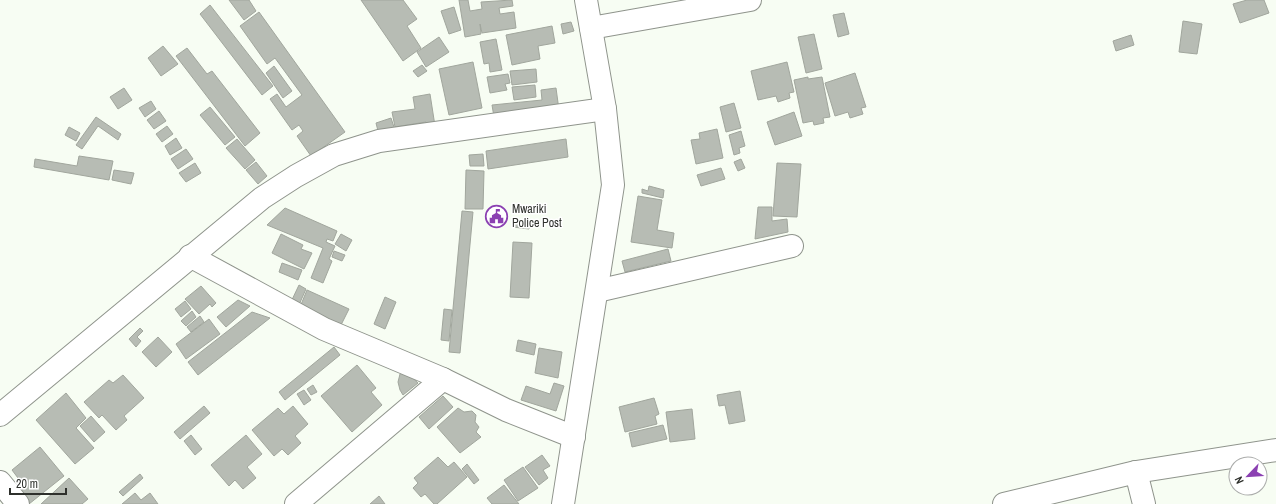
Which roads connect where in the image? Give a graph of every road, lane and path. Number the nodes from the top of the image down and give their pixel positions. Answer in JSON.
{"nodes":[{"id":1,"x":586,"y":0,"type":"edge"},
{"id":2,"x":750,"y":0,"type":"edge"},
{"id":3,"x":591,"y":28,"type":"junction"},
{"id":4,"x":605,"y":109,"type":"junction"},
{"id":5,"x":792,"y":246,"type":"dead end"},
{"id":6,"x":190,"y":256,"type":"junction"},
{"id":7,"x":597,"y":291,"type":"junction"},
{"id":8,"x":443,"y":380,"type":"junction"},
{"id":9,"x":0,"y":415,"type":"edge"},
{"id":10,"x":574,"y":437,"type":"junction"},
{"id":11,"x":1275,"y":445,"type":"edge"},
{"id":12,"x":1136,"y":472,"type":"junction"},
{"id":13,"x":0,"y":482,"type":"edge"},
{"id":14,"x":18,"y":504,"type":"edge"},
{"id":15,"x":296,"y":504,"type":"edge"},
{"id":16,"x":564,"y":504,"type":"edge"},
{"id":17,"x":1004,"y":504,"type":"edge"},
{"id":18,"x":1144,"y":504,"type":"edge"}],
"edges":[{"from":1,"to":3,"type":"street"},
{"from":2,"to":3,"type":"street"},
{"from":3,"to":4,"type":"street"},
{"from":4,"to":6,"type":"street"},
{"from":4,"to":7,"type":"street"},
{"from":5,"to":7,"type":"street"},
{"from":6,"to":8,"type":"street"},
{"from":6,"to":9,"type":"street"},
{"from":7,"to":10,"type":"street"},
{"from":8,"to":10,"type":"street"},
{"from":8,"to":15,"type":"street"},
{"from":10,"to":16,"type":"street"},
{"from":11,"to":12,"type":"street"},
{"from":12,"to":17,"type":"street"},
{"from":12,"to":18,"type":"street"},
{"from":13,"to":14,"type":"street"}]}
